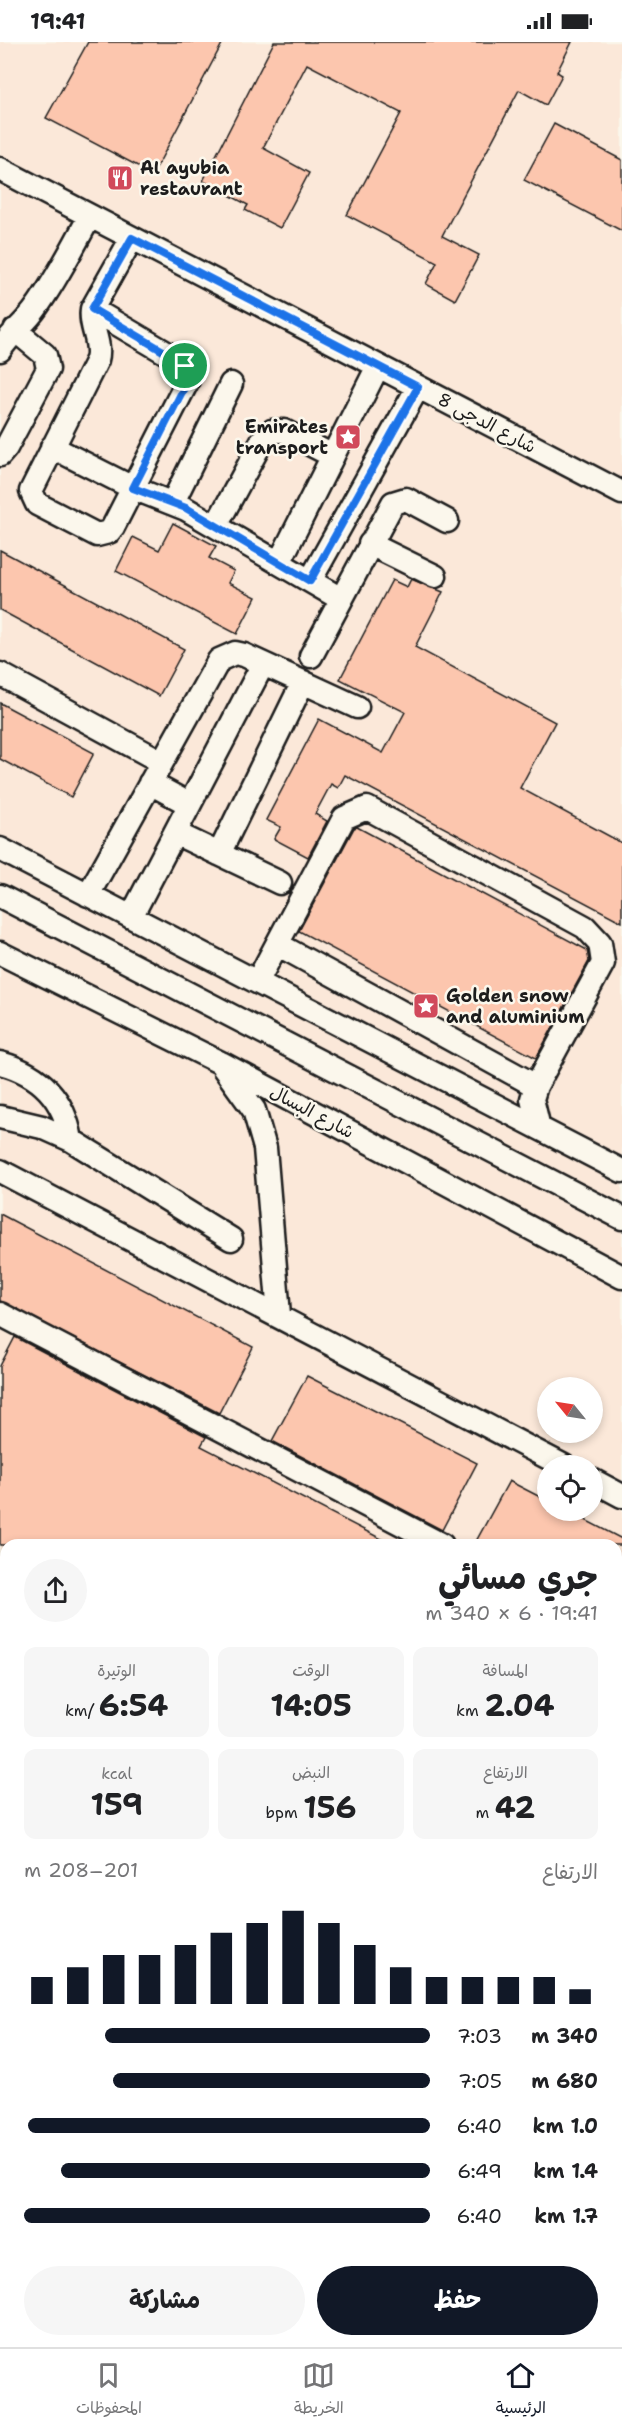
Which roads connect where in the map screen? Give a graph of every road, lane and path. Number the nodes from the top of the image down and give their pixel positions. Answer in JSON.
{"nodes":[{"id":1,"x":0,"y":169,"type":"edge"},
{"id":2,"x":90,"y":216,"type":"junction"},
{"id":3,"x":132,"y":238,"type":"junction"},
{"id":4,"x":92,"y":309,"type":"junction"},
{"id":5,"x":15,"y":330,"type":"junction"},
{"id":6,"x":0,"y":350,"type":"edge"},
{"id":7,"x":378,"y":366,"type":"junction"},
{"id":8,"x":231,"y":384,"type":"dead end"},
{"id":9,"x":418,"y":387,"type":"junction"},
{"id":10,"x":52,"y":447,"type":"junction"},
{"id":11,"x":0,"y":455,"type":"edge"},
{"id":12,"x":333,"y":456,"type":"junction"},
{"id":13,"x":133,"y":488,"type":"junction"},
{"id":14,"x":622,"y":493,"type":"edge"},
{"id":15,"x":173,"y":502,"type":"junction"},
{"id":16,"x":447,"y":520,"type":"dead end"},
{"id":17,"x":216,"y":526,"type":"junction"},
{"id":18,"x":370,"y":544,"type":"junction"},
{"id":19,"x":279,"y":563,"type":"junction"},
{"id":20,"x":435,"y":576,"type":"dead end"},
{"id":21,"x":310,"y":581,"type":"junction"},
{"id":22,"x":341,"y":599,"type":"junction"},
{"id":23,"x":311,"y":656,"type":"dead end"},
{"id":24,"x":263,"y":664,"type":"junction"},
{"id":25,"x":0,"y":674,"type":"edge"},
{"id":26,"x":303,"y":682,"type":"junction"},
{"id":27,"x":357,"y":707,"type":"dead end"},
{"id":28,"x":162,"y":762,"type":"junction"},
{"id":29,"x":150,"y":783,"type":"junction"},
{"id":30,"x":189,"y":804,"type":"junction"},
{"id":31,"x":175,"y":833,"type":"junction"},
{"id":32,"x":0,"y":849,"type":"edge"},
{"id":33,"x":219,"y":854,"type":"junction"},
{"id":34,"x":280,"y":883,"type":"dead end"},
{"id":35,"x":88,"y":895,"type":"junction"},
{"id":36,"x":0,"y":896,"type":"edge"},
{"id":37,"x":131,"y":917,"type":"junction"},
{"id":38,"x":277,"y":944,"type":"junction"},
{"id":39,"x":0,"y":953,"type":"edge"},
{"id":40,"x":257,"y":982,"type":"junction"},
{"id":41,"x":0,"y":1063,"type":"edge"},
{"id":42,"x":220,"y":1063,"type":"junction"},
{"id":43,"x":536,"y":1086,"type":"junction"},
{"id":44,"x":0,"y":1117,"type":"edge"},
{"id":45,"x":539,"y":1128,"type":"junction"},
{"id":46,"x":71,"y":1140,"type":"junction"},
{"id":47,"x":3,"y":1172,"type":"edge"},
{"id":48,"x":622,"y":1172,"type":"edge"},
{"id":49,"x":622,"y":1218,"type":"edge"},
{"id":50,"x":231,"y":1239,"type":"dead end"},
{"id":51,"x":622,"y":1277,"type":"edge"},
{"id":52,"x":0,"y":1314,"type":"edge"},
{"id":53,"x":279,"y":1315,"type":"junction"},
{"id":54,"x":543,"y":1455,"type":"edge"},
{"id":55,"x":603,"y":1486,"type":"edge"},
{"id":56,"x":622,"y":1496,"type":"edge"},
{"id":57,"x":431,"y":1539,"type":"edge"}],
"edges":[{"from":1,"to":2,"type":"street","name":"شارع الدجى 8"},
{"from":2,"to":3,"type":"street","name":"شارع الدجى 8"},
{"from":2,"to":5,"type":"street"},
{"from":3,"to":4,"type":"street"},
{"from":3,"to":7,"type":"street","name":"شارع الدجى 8"},
{"from":4,"to":10,"type":"street"},
{"from":4,"to":13,"type":"street"},
{"from":5,"to":6,"type":"street"},
{"from":5,"to":11,"type":"street"},
{"from":7,"to":9,"type":"street","name":"شارع الدجى 8"},
{"from":7,"to":12,"type":"street"},
{"from":8,"to":15,"type":"street"},
{"from":9,"to":14,"type":"street","name":"شارع الدجى 8"},
{"from":9,"to":21,"type":"street"},
{"from":10,"to":13,"type":"street"},
{"from":10,"to":13,"type":"street"},
{"from":12,"to":17,"type":"street"},
{"from":12,"to":19,"type":"street"},
{"from":13,"to":15,"type":"street"},
{"from":15,"to":17,"type":"street"},
{"from":16,"to":18,"type":"street"},
{"from":17,"to":19,"type":"street"},
{"from":18,"to":20,"type":"street"},
{"from":18,"to":22,"type":"street"},
{"from":19,"to":21,"type":"street"},
{"from":21,"to":22,"type":"street"},
{"from":22,"to":23,"type":"street"},
{"from":24,"to":26,"type":"street"},
{"from":24,"to":28,"type":"street"},
{"from":24,"to":30,"type":"street"},
{"from":25,"to":28,"type":"street"},
{"from":26,"to":27,"type":"street"},
{"from":26,"to":33,"type":"street"},
{"from":28,"to":29,"type":"street"},
{"from":29,"to":30,"type":"street"},
{"from":29,"to":35,"type":"street"},
{"from":30,"to":31,"type":"street"},
{"from":31,"to":33,"type":"street"},
{"from":31,"to":37,"type":"street"},
{"from":32,"to":35,"type":"street"},
{"from":33,"to":34,"type":"street"},
{"from":35,"to":37,"type":"street"},
{"from":36,"to":49,"type":"street"},
{"from":37,"to":40,"type":"street"},
{"from":38,"to":40,"type":"street"},
{"from":38,"to":43,"type":"street"},
{"from":38,"to":43,"type":"street"},
{"from":39,"to":42,"type":"street","name":"شارع البسال"},
{"from":40,"to":45,"type":"street"},
{"from":41,"to":46,"type":"street"},
{"from":42,"to":51,"type":"street","name":"شارع البسال"},
{"from":42,"to":53,"type":"street"},
{"from":43,"to":45,"type":"street"},
{"from":44,"to":46,"type":"street"},
{"from":45,"to":48,"type":"street"},
{"from":46,"to":50,"type":"street"},
{"from":47,"to":53,"type":"street"},
{"from":52,"to":57,"type":"street"},
{"from":53,"to":54,"type":"street"},
{"from":55,"to":56,"type":"street"}]}
